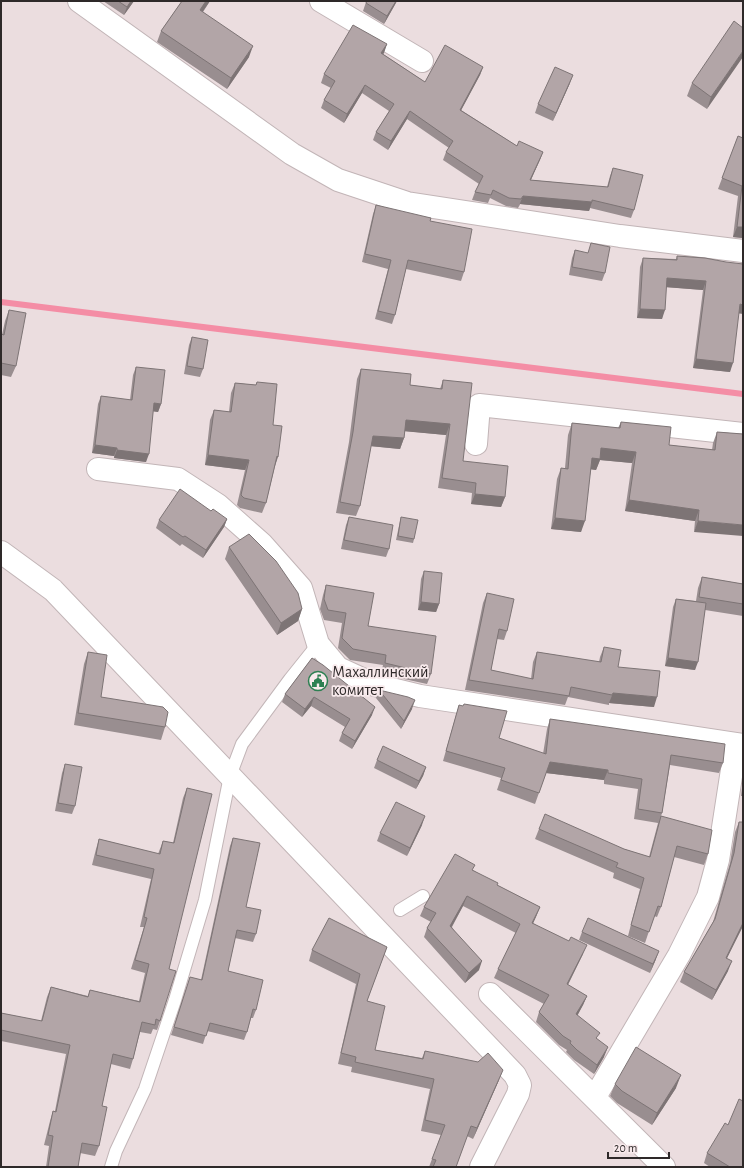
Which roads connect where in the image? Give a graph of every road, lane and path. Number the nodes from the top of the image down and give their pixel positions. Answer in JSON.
{"nodes":[{"id":1,"x":79,"y":1,"type":"edge"},
{"id":2,"x":321,"y":1,"type":"edge"},
{"id":3,"x":422,"y":61,"type":"dead end"},
{"id":4,"x":743,"y":251,"type":"edge"},
{"id":5,"x":743,"y":434,"type":"edge"},
{"id":6,"x":476,"y":444,"type":"dead end"},
{"id":7,"x":98,"y":469,"type":"dead end"},
{"id":8,"x":1,"y":552,"type":"edge"},
{"id":9,"x":318,"y":644,"type":"junction"},
{"id":10,"x":739,"y":744,"type":"edge"},
{"id":11,"x":230,"y":776,"type":"junction"},
{"id":12,"x":423,"y":896,"type":"dead end"},
{"id":13,"x":400,"y":910,"type":"dead end"},
{"id":14,"x":490,"y":994,"type":"dead end"},
{"id":15,"x":595,"y":1097,"type":"junction"},
{"id":16,"x":111,"y":1167,"type":"edge"},
{"id":17,"x":481,"y":1167,"type":"edge"},
{"id":18,"x":664,"y":1167,"type":"edge"}],
"edges":[{"from":1,"to":4,"type":"street"},
{"from":2,"to":3,"type":"street"},
{"from":5,"to":6,"type":"street"},
{"from":7,"to":9,"type":"street"},
{"from":8,"to":11,"type":"street"},
{"from":9,"to":10,"type":"street"},
{"from":9,"to":11,"type":"lane"},
{"from":10,"to":15,"type":"street"},
{"from":11,"to":16,"type":"lane"},
{"from":11,"to":17,"type":"street"},
{"from":12,"to":13,"type":"lane"},
{"from":14,"to":15,"type":"street"},
{"from":15,"to":18,"type":"street"}]}
